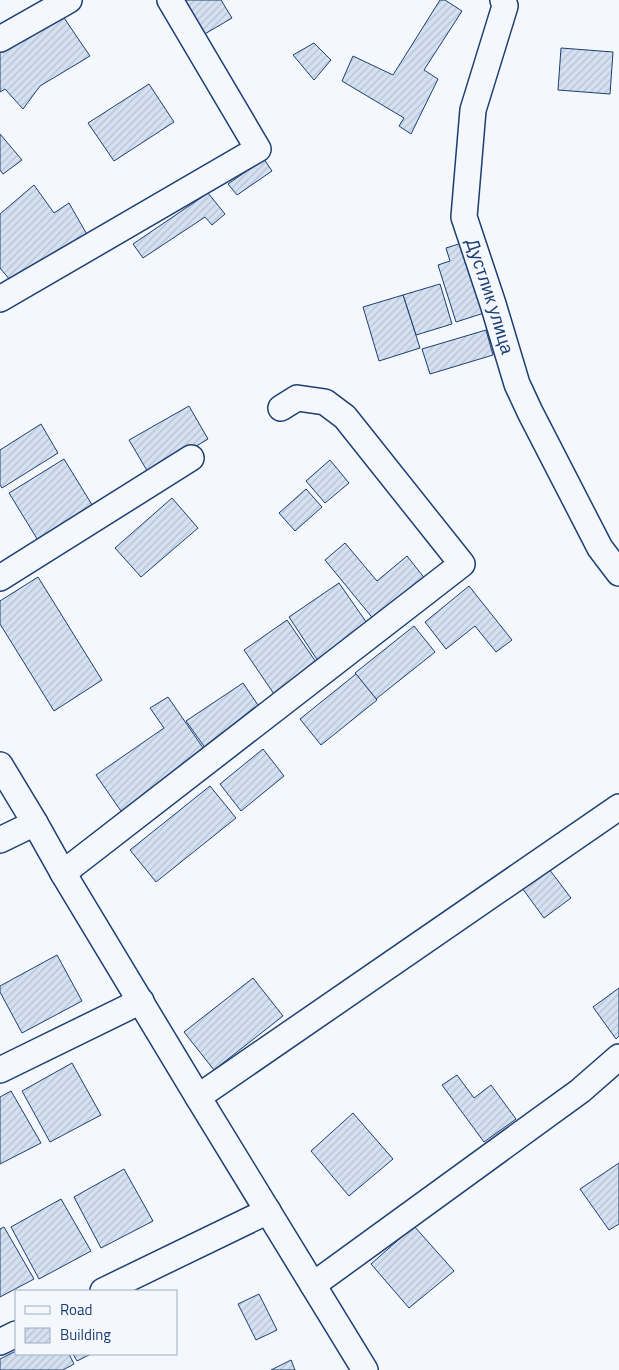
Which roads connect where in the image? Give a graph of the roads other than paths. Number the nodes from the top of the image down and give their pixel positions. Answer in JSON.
{"nodes":[{"id":1,"x":69,"y":0,"type":"edge"},
{"id":2,"x":170,"y":0,"type":"edge"},
{"id":3,"x":504,"y":0,"type":"edge"},
{"id":4,"x":0,"y":39,"type":"edge"},
{"id":5,"x":0,"y":300,"type":"edge"},
{"id":6,"x":281,"y":408,"type":"dead end"},
{"id":7,"x":190,"y":458,"type":"dead end"},
{"id":8,"x":619,"y":573,"type":"edge"},
{"id":9,"x":0,"y":578,"type":"edge"},
{"id":10,"x":0,"y":765,"type":"edge"},
{"id":11,"x":619,"y":808,"type":"edge"},
{"id":12,"x":35,"y":823,"type":"junction"},
{"id":13,"x":0,"y":840,"type":"edge"},
{"id":14,"x":63,"y":873,"type":"junction"},
{"id":15,"x":141,"y":1002,"type":"junction"},
{"id":16,"x":619,"y":1057,"type":"edge"},
{"id":17,"x":0,"y":1070,"type":"edge"},
{"id":18,"x":198,"y":1097,"type":"junction"},
{"id":19,"x":268,"y":1211,"type":"junction"},
{"id":20,"x":313,"y":1285,"type":"junction"},
{"id":21,"x":105,"y":1290,"type":"edge"},
{"id":22,"x":15,"y":1334,"type":"edge"},
{"id":23,"x":0,"y":1342,"type":"edge"},
{"id":24,"x":365,"y":1370,"type":"edge"}],
"edges":[{"from":1,"to":4,"type":"street"},
{"from":2,"to":5,"type":"street"},
{"from":3,"to":8,"type":"street","name":"Дустлик улица"},
{"from":6,"to":14,"type":"street"},
{"from":7,"to":9,"type":"street"},
{"from":10,"to":12,"type":"street"},
{"from":11,"to":18,"type":"street"},
{"from":12,"to":13,"type":"street"},
{"from":12,"to":14,"type":"street"},
{"from":14,"to":15,"type":"street"},
{"from":15,"to":17,"type":"street"},
{"from":15,"to":18,"type":"street"},
{"from":16,"to":20,"type":"street"},
{"from":18,"to":19,"type":"street"},
{"from":19,"to":20,"type":"street"},
{"from":19,"to":21,"type":"street"},
{"from":20,"to":24,"type":"street"},
{"from":22,"to":23,"type":"street"}]}
